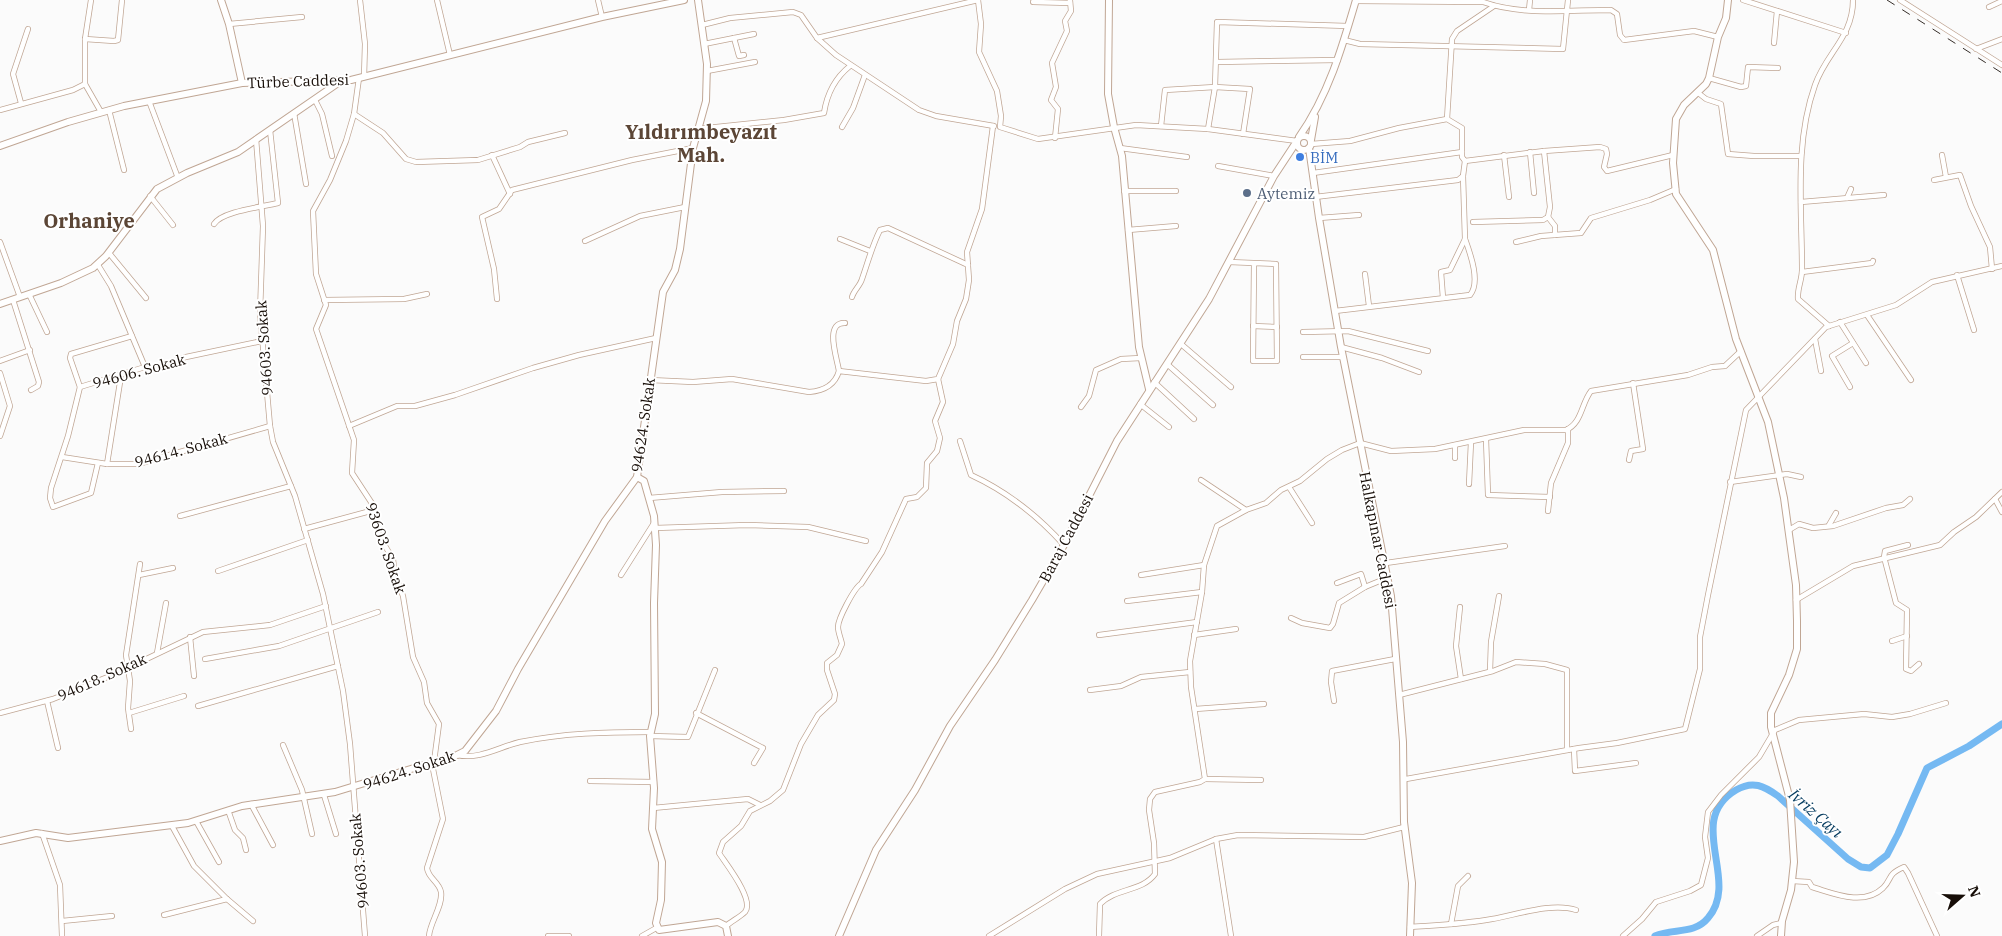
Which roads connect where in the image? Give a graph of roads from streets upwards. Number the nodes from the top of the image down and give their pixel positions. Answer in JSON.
{"nodes":[{"id":1,"x":90,"y":0,"type":"edge"},
{"id":2,"x":122,"y":0,"type":"edge"},
{"id":3,"x":221,"y":0,"type":"edge"},
{"id":4,"x":360,"y":0,"type":"edge"},
{"id":5,"x":437,"y":0,"type":"edge"},
{"id":6,"x":598,"y":0,"type":"edge"},
{"id":7,"x":684,"y":0,"type":"edge"},
{"id":8,"x":698,"y":0,"type":"edge"},
{"id":9,"x":978,"y":0,"type":"edge"},
{"id":10,"x":1109,"y":0,"type":"edge"},
{"id":11,"x":1530,"y":0,"type":"edge"},
{"id":12,"x":1568,"y":0,"type":"edge"},
{"id":13,"x":1728,"y":0,"type":"edge"},
{"id":14,"x":1743,"y":0,"type":"edge"},
{"id":15,"x":1853,"y":0,"type":"edge"},
{"id":16,"x":1900,"y":0,"type":"edge"},
{"id":17,"x":1356,"y":1,"type":"edge"},
{"id":18,"x":1417,"y":1,"type":"edge"},
{"id":19,"x":2002,"y":1,"type":"edge"},
{"id":20,"x":1033,"y":2,"type":"dead end"},
{"id":21,"x":1070,"y":2,"type":"edge"},
{"id":22,"x":1494,"y":6,"type":"junction"},
{"id":23,"x":1989,"y":7,"type":"dead end"},
{"id":24,"x":1529,"y":10,"type":"junction"},
{"id":25,"x":1567,"y":10,"type":"junction"},
{"id":26,"x":1777,"y":11,"type":"junction"},
{"id":27,"x":602,"y":17,"type":"junction"},
{"id":28,"x":302,"y":18,"type":"dead end"},
{"id":29,"x":229,"y":24,"type":"junction"},
{"id":30,"x":702,"y":25,"type":"junction"},
{"id":31,"x":1348,"y":26,"type":"junction"},
{"id":32,"x":28,"y":28,"type":"dead end"},
{"id":33,"x":1846,"y":33,"type":"junction"},
{"id":34,"x":754,"y":34,"type":"dead end"},
{"id":35,"x":1718,"y":37,"type":"junction"},
{"id":36,"x":734,"y":38,"type":"junction"},
{"id":37,"x":817,"y":38,"type":"junction"},
{"id":38,"x":85,"y":39,"type":"junction"},
{"id":39,"x":2002,"y":39,"type":"edge"},
{"id":40,"x":1344,"y":40,"type":"junction"},
{"id":41,"x":1774,"y":43,"type":"dead end"},
{"id":42,"x":704,"y":44,"type":"junction"},
{"id":43,"x":1450,"y":46,"type":"junction"},
{"id":44,"x":1976,"y":48,"type":"junction"},
{"id":45,"x":450,"y":55,"type":"junction"},
{"id":46,"x":744,"y":55,"type":"dead end"},
{"id":47,"x":1338,"y":60,"type":"junction"},
{"id":48,"x":755,"y":62,"type":"dead end"},
{"id":49,"x":1217,"y":62,"type":"junction"},
{"id":50,"x":2002,"y":65,"type":"edge"},
{"id":51,"x":850,"y":66,"type":"junction"},
{"id":52,"x":1778,"y":68,"type":"dead end"},
{"id":53,"x":706,"y":71,"type":"junction"},
{"id":54,"x":865,"y":75,"type":"junction"},
{"id":55,"x":361,"y":78,"type":"junction"},
{"id":56,"x":1709,"y":78,"type":"junction"},
{"id":57,"x":342,"y":81,"type":"junction"},
{"id":58,"x":242,"y":83,"type":"junction"},
{"id":59,"x":84,"y":84,"type":"junction"},
{"id":60,"x":1215,"y":87,"type":"junction"},
{"id":61,"x":1697,"y":92,"type":"junction"},
{"id":62,"x":315,"y":100,"type":"junction"},
{"id":63,"x":149,"y":101,"type":"junction"},
{"id":64,"x":21,"y":103,"type":"junction"},
{"id":65,"x":0,"y":110,"type":"edge"},
{"id":66,"x":109,"y":110,"type":"junction"},
{"id":67,"x":101,"y":112,"type":"junction"},
{"id":68,"x":294,"y":113,"type":"junction"},
{"id":69,"x":354,"y":114,"type":"junction"},
{"id":70,"x":1316,"y":114,"type":"junction"},
{"id":71,"x":1447,"y":120,"type":"junction"},
{"id":72,"x":993,"y":126,"type":"junction"},
{"id":73,"x":1161,"y":126,"type":"junction"},
{"id":74,"x":842,"y":127,"type":"dead end"},
{"id":75,"x":1000,"y":127,"type":"junction"},
{"id":76,"x":1114,"y":127,"type":"junction"},
{"id":77,"x":1208,"y":129,"type":"junction"},
{"id":78,"x":270,"y":130,"type":"junction"},
{"id":79,"x":697,"y":130,"type":"junction"},
{"id":80,"x":565,"y":133,"type":"dead end"},
{"id":81,"x":1243,"y":134,"type":"junction"},
{"id":82,"x":1056,"y":138,"type":"junction"},
{"id":83,"x":256,"y":139,"type":"junction"},
{"id":84,"x":1298,"y":139,"type":"junction"},
{"id":85,"x":1311,"y":144,"type":"junction"},
{"id":86,"x":0,"y":146,"type":"edge"},
{"id":87,"x":693,"y":148,"type":"junction"},
{"id":88,"x":1120,"y":148,"type":"junction"},
{"id":89,"x":1544,"y":151,"type":"junction"},
{"id":90,"x":1462,"y":152,"type":"junction"},
{"id":91,"x":1530,"y":152,"type":"junction"},
{"id":92,"x":492,"y":155,"type":"junction"},
{"id":93,"x":1504,"y":155,"type":"junction"},
{"id":94,"x":1673,"y":155,"type":"junction"},
{"id":95,"x":1942,"y":155,"type":"dead end"},
{"id":96,"x":332,"y":156,"type":"dead end"},
{"id":97,"x":1801,"y":156,"type":"junction"},
{"id":98,"x":1187,"y":157,"type":"dead end"},
{"id":99,"x":1465,"y":161,"type":"junction"},
{"id":100,"x":1218,"y":166,"type":"dead end"},
{"id":101,"x":124,"y":170,"type":"dead end"},
{"id":102,"x":1313,"y":174,"type":"junction"},
{"id":103,"x":1274,"y":176,"type":"junction"},
{"id":104,"x":1463,"y":176,"type":"junction"},
{"id":105,"x":1946,"y":177,"type":"junction"},
{"id":106,"x":178,"y":178,"type":"junction"},
{"id":107,"x":1934,"y":180,"type":"dead end"},
{"id":108,"x":306,"y":184,"type":"dead end"},
{"id":109,"x":1676,"y":189,"type":"junction"},
{"id":110,"x":1851,"y":189,"type":"dead end"},
{"id":111,"x":1124,"y":191,"type":"junction"},
{"id":112,"x":1176,"y":191,"type":"dead end"},
{"id":113,"x":1534,"y":193,"type":"dead end"},
{"id":114,"x":510,"y":194,"type":"junction"},
{"id":115,"x":1884,"y":195,"type":"dead end"},
{"id":116,"x":150,"y":196,"type":"junction"},
{"id":117,"x":1315,"y":197,"type":"junction"},
{"id":118,"x":1509,"y":197,"type":"dead end"},
{"id":119,"x":1847,"y":198,"type":"junction"},
{"id":120,"x":1801,"y":202,"type":"junction"},
{"id":121,"x":262,"y":205,"type":"junction"},
{"id":122,"x":685,"y":207,"type":"junction"},
{"id":123,"x":1359,"y":215,"type":"dead end"},
{"id":124,"x":1319,"y":218,"type":"junction"},
{"id":125,"x":1548,"y":218,"type":"junction"},
{"id":126,"x":1473,"y":222,"type":"dead end"},
{"id":127,"x":214,"y":224,"type":"dead end"},
{"id":128,"x":173,"y":226,"type":"dead end"},
{"id":129,"x":1176,"y":226,"type":"dead end"},
{"id":130,"x":1128,"y":230,"type":"junction"},
{"id":131,"x":1555,"y":235,"type":"junction"},
{"id":132,"x":840,"y":239,"type":"dead end"},
{"id":133,"x":1465,"y":239,"type":"junction"},
{"id":134,"x":585,"y":240,"type":"dead end"},
{"id":135,"x":0,"y":242,"type":"edge"},
{"id":136,"x":1516,"y":242,"type":"dead end"},
{"id":137,"x":870,"y":251,"type":"junction"},
{"id":138,"x":109,"y":253,"type":"junction"},
{"id":139,"x":1873,"y":261,"type":"dead end"},
{"id":140,"x":1230,"y":262,"type":"junction"},
{"id":141,"x":1254,"y":264,"type":"junction"},
{"id":142,"x":98,"y":265,"type":"junction"},
{"id":143,"x":968,"y":265,"type":"junction"},
{"id":144,"x":2002,"y":266,"type":"edge"},
{"id":145,"x":1992,"y":269,"type":"junction"},
{"id":146,"x":1802,"y":272,"type":"junction"},
{"id":147,"x":1365,"y":274,"type":"dead end"},
{"id":148,"x":1957,"y":276,"type":"junction"},
{"id":149,"x":29,"y":294,"type":"junction"},
{"id":150,"x":427,"y":294,"type":"dead end"},
{"id":151,"x":20,"y":297,"type":"junction"},
{"id":152,"x":852,"y":297,"type":"dead end"},
{"id":153,"x":146,"y":298,"type":"dead end"},
{"id":154,"x":1443,"y":298,"type":"junction"},
{"id":155,"x":497,"y":299,"type":"dead end"},
{"id":156,"x":13,"y":300,"type":"junction"},
{"id":157,"x":324,"y":300,"type":"junction"},
{"id":158,"x":0,"y":304,"type":"edge"},
{"id":159,"x":1369,"y":306,"type":"junction"},
{"id":160,"x":1335,"y":311,"type":"junction"},
{"id":161,"x":1868,"y":315,"type":"junction"},
{"id":162,"x":1840,"y":322,"type":"junction"},
{"id":163,"x":845,"y":323,"type":"dead end"},
{"id":164,"x":1253,"y":326,"type":"junction"},
{"id":165,"x":1829,"y":326,"type":"junction"},
{"id":166,"x":1277,"y":327,"type":"junction"},
{"id":167,"x":1338,"y":329,"type":"junction"},
{"id":168,"x":1974,"y":330,"type":"dead end"},
{"id":169,"x":46,"y":332,"type":"dead end"},
{"id":170,"x":1303,"y":332,"type":"dead end"},
{"id":171,"x":132,"y":336,"type":"junction"},
{"id":172,"x":656,"y":338,"type":"junction"},
{"id":173,"x":1815,"y":339,"type":"junction"},
{"id":174,"x":262,"y":341,"type":"junction"},
{"id":175,"x":1853,"y":342,"type":"junction"},
{"id":176,"x":1181,"y":344,"type":"junction"},
{"id":177,"x":1341,"y":347,"type":"junction"},
{"id":178,"x":30,"y":350,"type":"junction"},
{"id":179,"x":1428,"y":350,"type":"dead end"},
{"id":180,"x":1741,"y":351,"type":"junction"},
{"id":181,"x":1303,"y":357,"type":"dead end"},
{"id":182,"x":1343,"y":357,"type":"junction"},
{"id":183,"x":1141,"y":358,"type":"junction"},
{"id":184,"x":0,"y":361,"type":"edge"},
{"id":185,"x":1866,"y":363,"type":"dead end"},
{"id":186,"x":1167,"y":364,"type":"junction"},
{"id":187,"x":145,"y":367,"type":"junction"},
{"id":188,"x":1820,"y":370,"type":"dead end"},
{"id":189,"x":839,"y":371,"type":"junction"},
{"id":190,"x":1419,"y":372,"type":"dead end"},
{"id":191,"x":0,"y":373,"type":"edge"},
{"id":192,"x":121,"y":376,"type":"junction"},
{"id":193,"x":938,"y":379,"type":"junction"},
{"id":194,"x":650,"y":380,"type":"junction"},
{"id":195,"x":1911,"y":380,"type":"dead end"},
{"id":196,"x":1154,"y":382,"type":"junction"},
{"id":197,"x":1633,"y":383,"type":"junction"},
{"id":198,"x":1232,"y":386,"type":"dead end"},
{"id":199,"x":80,"y":387,"type":"junction"},
{"id":200,"x":1850,"y":387,"type":"dead end"},
{"id":201,"x":1150,"y":389,"type":"junction"},
{"id":202,"x":31,"y":390,"type":"dead end"},
{"id":203,"x":1757,"y":398,"type":"junction"},
{"id":204,"x":1140,"y":404,"type":"junction"},
{"id":205,"x":1213,"y":405,"type":"dead end"},
{"id":206,"x":1081,"y":407,"type":"dead end"},
{"id":207,"x":1194,"y":419,"type":"dead end"},
{"id":208,"x":270,"y":426,"type":"junction"},
{"id":209,"x":349,"y":426,"type":"junction"},
{"id":210,"x":1168,"y":427,"type":"dead end"},
{"id":211,"x":1568,"y":429,"type":"junction"},
{"id":212,"x":0,"y":436,"type":"edge"},
{"id":213,"x":1486,"y":439,"type":"junction"},
{"id":214,"x":960,"y":441,"type":"dead end"},
{"id":215,"x":1471,"y":442,"type":"junction"},
{"id":216,"x":1360,"y":443,"type":"junction"},
{"id":217,"x":1455,"y":445,"type":"junction"},
{"id":218,"x":62,"y":457,"type":"junction"},
{"id":219,"x":1455,"y":458,"type":"dead end"},
{"id":220,"x":1630,"y":460,"type":"dead end"},
{"id":221,"x":98,"y":463,"type":"junction"},
{"id":222,"x":107,"y":464,"type":"junction"},
{"id":223,"x":1780,"y":476,"type":"junction"},
{"id":224,"x":637,"y":477,"type":"junction"},
{"id":225,"x":1802,"y":477,"type":"dead end"},
{"id":226,"x":1201,"y":480,"type":"dead end"},
{"id":227,"x":1730,"y":482,"type":"junction"},
{"id":228,"x":1469,"y":484,"type":"dead end"},
{"id":229,"x":292,"y":486,"type":"junction"},
{"id":230,"x":1289,"y":487,"type":"junction"},
{"id":231,"x":784,"y":491,"type":"dead end"},
{"id":232,"x":2002,"y":492,"type":"edge"},
{"id":233,"x":1550,"y":497,"type":"junction"},
{"id":234,"x":649,"y":498,"type":"junction"},
{"id":235,"x":1910,"y":499,"type":"dead end"},
{"id":236,"x":1995,"y":499,"type":"junction"},
{"id":237,"x":374,"y":510,"type":"junction"},
{"id":238,"x":1246,"y":510,"type":"junction"},
{"id":239,"x":1548,"y":511,"type":"dead end"},
{"id":240,"x":2002,"y":512,"type":"edge"},
{"id":241,"x":1836,"y":513,"type":"dead end"},
{"id":242,"x":180,"y":516,"type":"dead end"},
{"id":243,"x":1312,"y":522,"type":"dead end"},
{"id":244,"x":655,"y":525,"type":"junction"},
{"id":245,"x":1829,"y":525,"type":"junction"},
{"id":246,"x":304,"y":529,"type":"junction"},
{"id":247,"x":1789,"y":530,"type":"junction"},
{"id":248,"x":308,"y":540,"type":"junction"},
{"id":249,"x":866,"y":541,"type":"dead end"},
{"id":250,"x":1064,"y":545,"type":"junction"},
{"id":251,"x":1908,"y":545,"type":"dead end"},
{"id":252,"x":1505,"y":546,"type":"dead end"},
{"id":253,"x":1884,"y":557,"type":"junction"},
{"id":254,"x":1386,"y":563,"type":"junction"},
{"id":255,"x":140,"y":564,"type":"dead end"},
{"id":256,"x":1204,"y":566,"type":"junction"},
{"id":257,"x":174,"y":568,"type":"dead end"},
{"id":258,"x":218,"y":572,"type":"dead end"},
{"id":259,"x":1387,"y":574,"type":"junction"},
{"id":260,"x":139,"y":575,"type":"junction"},
{"id":261,"x":621,"y":575,"type":"dead end"},
{"id":262,"x":1141,"y":575,"type":"dead end"},
{"id":263,"x":1337,"y":583,"type":"dead end"},
{"id":264,"x":1365,"y":587,"type":"junction"},
{"id":265,"x":1202,"y":592,"type":"junction"},
{"id":266,"x":1499,"y":596,"type":"dead end"},
{"id":267,"x":1796,"y":600,"type":"junction"},
{"id":268,"x":1127,"y":601,"type":"dead end"},
{"id":269,"x":166,"y":603,"type":"dead end"},
{"id":270,"x":326,"y":606,"type":"junction"},
{"id":271,"x":1460,"y":607,"type":"dead end"},
{"id":272,"x":378,"y":612,"type":"dead end"},
{"id":273,"x":1291,"y":618,"type":"dead end"},
{"id":274,"x":1197,"y":622,"type":"junction"},
{"id":275,"x":330,"y":627,"type":"junction"},
{"id":276,"x":1236,"y":629,"type":"dead end"},
{"id":277,"x":1099,"y":635,"type":"dead end"},
{"id":278,"x":1194,"y":635,"type":"junction"},
{"id":279,"x":1907,"y":636,"type":"junction"},
{"id":280,"x":190,"y":637,"type":"junction"},
{"id":281,"x":1892,"y":641,"type":"dead end"},
{"id":282,"x":157,"y":653,"type":"junction"},
{"id":283,"x":205,"y":659,"type":"dead end"},
{"id":284,"x":1395,"y":659,"type":"junction"},
{"id":285,"x":1919,"y":664,"type":"dead end"},
{"id":286,"x":338,"y":666,"type":"junction"},
{"id":287,"x":126,"y":667,"type":"junction"},
{"id":288,"x":715,"y":670,"type":"dead end"},
{"id":289,"x":1490,"y":671,"type":"junction"},
{"id":290,"x":1190,"y":672,"type":"junction"},
{"id":291,"x":194,"y":676,"type":"dead end"},
{"id":292,"x":1461,"y":679,"type":"junction"},
{"id":293,"x":1090,"y":690,"type":"dead end"},
{"id":294,"x":1398,"y":695,"type":"junction"},
{"id":295,"x":184,"y":696,"type":"dead end"},
{"id":296,"x":47,"y":701,"type":"junction"},
{"id":297,"x":1334,"y":701,"type":"dead end"},
{"id":298,"x":1946,"y":703,"type":"dead end"},
{"id":299,"x":1264,"y":704,"type":"dead end"},
{"id":300,"x":198,"y":706,"type":"dead end"},
{"id":301,"x":1195,"y":709,"type":"junction"},
{"id":302,"x":0,"y":713,"type":"edge"},
{"id":303,"x":129,"y":713,"type":"junction"},
{"id":304,"x":696,"y":713,"type":"junction"},
{"id":305,"x":131,"y":730,"type":"dead end"},
{"id":306,"x":650,"y":734,"type":"junction"},
{"id":307,"x":1772,"y":734,"type":"junction"},
{"id":308,"x":283,"y":744,"type":"dead end"},
{"id":309,"x":58,"y":748,"type":"dead end"},
{"id":310,"x":1574,"y":749,"type":"junction"},
{"id":311,"x":1567,"y":750,"type":"junction"},
{"id":312,"x":457,"y":755,"type":"junction"},
{"id":313,"x":433,"y":763,"type":"junction"},
{"id":314,"x":754,"y":763,"type":"dead end"},
{"id":315,"x":1636,"y":763,"type":"dead end"},
{"id":316,"x":1204,"y":779,"type":"junction"},
{"id":317,"x":1261,"y":780,"type":"dead end"},
{"id":318,"x":1406,"y":780,"type":"dead end"},
{"id":319,"x":590,"y":781,"type":"dead end"},
{"id":320,"x":654,"y":782,"type":"junction"},
{"id":321,"x":352,"y":788,"type":"junction"},
{"id":322,"x":324,"y":795,"type":"junction"},
{"id":323,"x":303,"y":798,"type":"junction"},
{"id":324,"x":252,"y":804,"type":"junction"},
{"id":325,"x":760,"y":805,"type":"junction"},
{"id":326,"x":653,"y":808,"type":"junction"},
{"id":327,"x":228,"y":810,"type":"junction"},
{"id":328,"x":196,"y":821,"type":"junction"},
{"id":329,"x":172,"y":826,"type":"junction"},
{"id":330,"x":1404,"y":827,"type":"junction"},
{"id":331,"x":42,"y":833,"type":"junction"},
{"id":332,"x":312,"y":834,"type":"dead end"},
{"id":333,"x":336,"y":834,"type":"dead end"},
{"id":334,"x":1216,"y":840,"type":"junction"},
{"id":335,"x":0,"y":841,"type":"edge"},
{"id":336,"x":273,"y":845,"type":"dead end"},
{"id":337,"x":246,"y":850,"type":"dead end"},
{"id":338,"x":219,"y":862,"type":"dead end"},
{"id":339,"x":1154,"y":863,"type":"junction"},
{"id":340,"x":1468,"y":876,"type":"dead end"},
{"id":341,"x":1792,"y":881,"type":"junction"},
{"id":342,"x":227,"y":899,"type":"junction"},
{"id":343,"x":1576,"y":910,"type":"dead end"},
{"id":344,"x":164,"y":915,"type":"dead end"},
{"id":345,"x":112,"y":916,"type":"dead end"},
{"id":346,"x":62,"y":921,"type":"junction"},
{"id":347,"x":253,"y":921,"type":"dead end"},
{"id":348,"x":1782,"y":923,"type":"junction"},
{"id":349,"x":1450,"y":924,"type":"junction"},
{"id":350,"x":726,"y":926,"type":"junction"},
{"id":351,"x":1410,"y":926,"type":"junction"},
{"id":352,"x":658,"y":927,"type":"junction"},
{"id":353,"x":62,"y":936,"type":"edge"},
{"id":354,"x":365,"y":936,"type":"edge"},
{"id":355,"x":429,"y":936,"type":"edge"},
{"id":356,"x":548,"y":936,"type":"edge"},
{"id":357,"x":569,"y":936,"type":"edge"},
{"id":358,"x":644,"y":936,"type":"edge"},
{"id":359,"x":728,"y":936,"type":"edge"},
{"id":360,"x":839,"y":936,"type":"edge"},
{"id":361,"x":989,"y":936,"type":"edge"},
{"id":362,"x":1099,"y":936,"type":"edge"},
{"id":363,"x":1231,"y":936,"type":"edge"},
{"id":364,"x":1410,"y":936,"type":"edge"},
{"id":365,"x":1623,"y":936,"type":"edge"},
{"id":366,"x":1757,"y":936,"type":"edge"},
{"id":367,"x":1781,"y":936,"type":"edge"},
{"id":368,"x":1937,"y":936,"type":"edge"}],
"edges":[{"from":1,"to":38,"type":"street"},
{"from":2,"to":38,"type":"street"},
{"from":3,"to":29,"type":"street"},
{"from":4,"to":55,"type":"street"},
{"from":5,"to":45,"type":"street"},
{"from":6,"to":27,"type":"street"},
{"from":7,"to":27,"type":"street","name":"Türbe Caddesi"},
{"from":8,"to":30,"type":"street","name":"94624. Sokak"},
{"from":9,"to":37,"type":"street"},
{"from":9,"to":75,"type":"street"},
{"from":10,"to":76,"type":"street"},
{"from":11,"to":24,"type":"street"},
{"from":12,"to":25,"type":"street"},
{"from":13,"to":35,"type":"street"},
{"from":14,"to":26,"type":"street"},
{"from":15,"to":33,"type":"street"},
{"from":16,"to":44,"type":"street"},
{"from":17,"to":18,"type":"street"},
{"from":17,"to":31,"type":"street"},
{"from":18,"to":22,"type":"street"},
{"from":19,"to":23,"type":"street"},
{"from":20,"to":21,"type":"street"},
{"from":21,"to":82,"type":"street"},
{"from":22,"to":24,"type":"street"},
{"from":22,"to":43,"type":"street"},
{"from":24,"to":25,"type":"street"},
{"from":25,"to":35,"type":"street"},
{"from":25,"to":43,"type":"street"},
{"from":26,"to":33,"type":"street"},
{"from":26,"to":41,"type":"street"},
{"from":27,"to":45,"type":"street","name":"Türbe Caddesi"},
{"from":28,"to":29,"type":"street"},
{"from":29,"to":58,"type":"street"},
{"from":30,"to":37,"type":"street"},
{"from":30,"to":42,"type":"street","name":"94624. Sokak"},
{"from":31,"to":40,"type":"street"},
{"from":31,"to":49,"type":"street"},
{"from":32,"to":64,"type":"street"},
{"from":33,"to":97,"type":"street"},
{"from":34,"to":36,"type":"street"},
{"from":35,"to":56,"type":"street"},
{"from":36,"to":42,"type":"street"},
{"from":36,"to":46,"type":"street"},
{"from":37,"to":51,"type":"street"},
{"from":38,"to":59,"type":"street"},
{"from":39,"to":44,"type":"street"},
{"from":40,"to":43,"type":"street"},
{"from":40,"to":47,"type":"street"},
{"from":42,"to":53,"type":"street","name":"94624. Sokak"},
{"from":43,"to":71,"type":"street"},
{"from":44,"to":50,"type":"street"},
{"from":45,"to":55,"type":"street","name":"Türbe Caddesi"},
{"from":47,"to":49,"type":"street"},
{"from":47,"to":70,"type":"street"},
{"from":48,"to":53,"type":"street"},
{"from":49,"to":60,"type":"street"},
{"from":51,"to":54,"type":"street"},
{"from":51,"to":79,"type":"street"},
{"from":52,"to":56,"type":"street"},
{"from":53,"to":79,"type":"street","name":"94624. Sokak"},
{"from":54,"to":72,"type":"street"},
{"from":54,"to":74,"type":"street"},
{"from":55,"to":57,"type":"street","name":"Türbe Caddesi"},
{"from":55,"to":69,"type":"street"},
{"from":56,"to":61,"type":"street"},
{"from":57,"to":58,"type":"street","name":"Türbe Caddesi"},
{"from":57,"to":62,"type":"street"},
{"from":58,"to":63,"type":"street","name":"Türbe Caddesi"},
{"from":59,"to":64,"type":"street"},
{"from":59,"to":67,"type":"street"},
{"from":60,"to":73,"type":"street"},
{"from":60,"to":77,"type":"street"},
{"from":60,"to":81,"type":"street"},
{"from":61,"to":94,"type":"street"},
{"from":61,"to":97,"type":"street"},
{"from":62,"to":68,"type":"street"},
{"from":62,"to":96,"type":"street"},
{"from":63,"to":66,"type":"street","name":"Türbe Caddesi"},
{"from":63,"to":106,"type":"street"},
{"from":64,"to":65,"type":"street"},
{"from":66,"to":67,"type":"street","name":"Türbe Caddesi"},
{"from":66,"to":101,"type":"street"},
{"from":67,"to":86,"type":"street","name":"Türbe Caddesi"},
{"from":68,"to":78,"type":"street"},
{"from":68,"to":108,"type":"street"},
{"from":69,"to":92,"type":"street"},
{"from":69,"to":157,"type":"street"},
{"from":70,"to":84,"type":"street","name":"Baraj Caddesi"},
{"from":70,"to":85,"type":"street","name":"Halkapınar Caddesi"},
{"from":71,"to":85,"type":"street"},
{"from":71,"to":90,"type":"street"},
{"from":72,"to":75,"type":"street"},
{"from":72,"to":143,"type":"street"},
{"from":73,"to":76,"type":"street"},
{"from":73,"to":77,"type":"street"},
{"from":75,"to":82,"type":"street"},
{"from":76,"to":82,"type":"street"},
{"from":76,"to":88,"type":"street"},
{"from":77,"to":81,"type":"street"},
{"from":78,"to":83,"type":"street"},
{"from":78,"to":121,"type":"street"},
{"from":79,"to":87,"type":"street","name":"94624. Sokak"},
{"from":80,"to":92,"type":"street"},
{"from":81,"to":84,"type":"street"},
{"from":83,"to":106,"type":"street"},
{"from":83,"to":121,"type":"street","name":"94603. Sokak"},
{"from":84,"to":85,"type":"street"},
{"from":84,"to":85,"type":"street"},
{"from":84,"to":103,"type":"street","name":"Baraj Caddesi"},
{"from":85,"to":102,"type":"street","name":"Halkapınar Caddesi"},
{"from":87,"to":114,"type":"street"},
{"from":87,"to":122,"type":"street","name":"94624. Sokak"},
{"from":88,"to":98,"type":"street"},
{"from":88,"to":111,"type":"street"},
{"from":89,"to":91,"type":"street"},
{"from":89,"to":94,"type":"street"},
{"from":89,"to":125,"type":"street"},
{"from":90,"to":99,"type":"street"},
{"from":90,"to":102,"type":"street"},
{"from":91,"to":93,"type":"street"},
{"from":91,"to":113,"type":"street"},
{"from":92,"to":114,"type":"street"},
{"from":93,"to":99,"type":"street"},
{"from":93,"to":118,"type":"street"},
{"from":94,"to":109,"type":"street"},
{"from":95,"to":105,"type":"street"},
{"from":97,"to":120,"type":"street"},
{"from":99,"to":104,"type":"street"},
{"from":100,"to":103,"type":"street"},
{"from":102,"to":117,"type":"street","name":"Halkapınar Caddesi"},
{"from":103,"to":140,"type":"street","name":"Baraj Caddesi"},
{"from":104,"to":117,"type":"street"},
{"from":104,"to":133,"type":"street"},
{"from":105,"to":107,"type":"street"},
{"from":105,"to":145,"type":"street"},
{"from":106,"to":116,"type":"street"},
{"from":109,"to":131,"type":"street"},
{"from":109,"to":180,"type":"street"},
{"from":110,"to":119,"type":"street"},
{"from":111,"to":112,"type":"street"},
{"from":111,"to":130,"type":"street"},
{"from":114,"to":155,"type":"street"},
{"from":115,"to":119,"type":"street"},
{"from":116,"to":128,"type":"street"},
{"from":116,"to":138,"type":"street"},
{"from":117,"to":124,"type":"street","name":"Halkapınar Caddesi"},
{"from":119,"to":120,"type":"street"},
{"from":120,"to":146,"type":"street"},
{"from":121,"to":127,"type":"street"},
{"from":121,"to":174,"type":"street","name":"94603. Sokak"},
{"from":122,"to":134,"type":"street"},
{"from":122,"to":172,"type":"street","name":"94624. Sokak"},
{"from":123,"to":124,"type":"street"},
{"from":124,"to":160,"type":"street","name":"Halkapınar Caddesi"},
{"from":125,"to":126,"type":"street"},
{"from":125,"to":131,"type":"street"},
{"from":129,"to":130,"type":"street"},
{"from":130,"to":183,"type":"street"},
{"from":131,"to":136,"type":"street"},
{"from":132,"to":137,"type":"street"},
{"from":133,"to":154,"type":"street"},
{"from":133,"to":154,"type":"street"},
{"from":135,"to":151,"type":"street"},
{"from":137,"to":143,"type":"street"},
{"from":137,"to":152,"type":"street"},
{"from":138,"to":142,"type":"street"},
{"from":138,"to":153,"type":"street"},
{"from":139,"to":146,"type":"street"},
{"from":140,"to":141,"type":"street"},
{"from":140,"to":176,"type":"street","name":"Baraj Caddesi"},
{"from":141,"to":164,"type":"street"},
{"from":141,"to":166,"type":"street"},
{"from":142,"to":149,"type":"street"},
{"from":142,"to":171,"type":"street"},
{"from":143,"to":193,"type":"street"},
{"from":144,"to":145,"type":"street"},
{"from":145,"to":148,"type":"street"},
{"from":146,"to":165,"type":"street"},
{"from":147,"to":159,"type":"street"},
{"from":148,"to":161,"type":"street"},
{"from":148,"to":168,"type":"street"},
{"from":149,"to":151,"type":"street"},
{"from":149,"to":169,"type":"street"},
{"from":150,"to":157,"type":"street"},
{"from":151,"to":156,"type":"street"},
{"from":154,"to":159,"type":"street"},
{"from":156,"to":158,"type":"street"},
{"from":156,"to":178,"type":"street"},
{"from":157,"to":209,"type":"street","name":"93603. Sokak"},
{"from":159,"to":160,"type":"street"},
{"from":160,"to":167,"type":"street","name":"Halkapınar Caddesi"},
{"from":161,"to":162,"type":"street"},
{"from":161,"to":195,"type":"street"},
{"from":162,"to":165,"type":"street"},
{"from":162,"to":175,"type":"street"},
{"from":163,"to":189,"type":"street"},
{"from":164,"to":166,"type":"street"},
{"from":164,"to":166,"type":"street"},
{"from":165,"to":173,"type":"street"},
{"from":167,"to":170,"type":"street"},
{"from":167,"to":177,"type":"street","name":"Halkapınar Caddesi"},
{"from":167,"to":179,"type":"street"},
{"from":171,"to":187,"type":"street"},
{"from":171,"to":199,"type":"street"},
{"from":172,"to":194,"type":"street","name":"94624. Sokak"},
{"from":172,"to":209,"type":"street"},
{"from":173,"to":188,"type":"street"},
{"from":173,"to":203,"type":"street"},
{"from":174,"to":187,"type":"street","name":"94606. Sokak"},
{"from":174,"to":208,"type":"street","name":"94603. Sokak"},
{"from":175,"to":185,"type":"street"},
{"from":175,"to":200,"type":"street"},
{"from":176,"to":186,"type":"street","name":"Baraj Caddesi"},
{"from":176,"to":198,"type":"street"},
{"from":177,"to":182,"type":"street","name":"Halkapınar Caddesi"},
{"from":177,"to":190,"type":"street"},
{"from":178,"to":184,"type":"street"},
{"from":178,"to":202,"type":"street"},
{"from":180,"to":197,"type":"street"},
{"from":180,"to":203,"type":"street"},
{"from":181,"to":182,"type":"street"},
{"from":182,"to":216,"type":"street","name":"Halkapınar Caddesi"},
{"from":183,"to":201,"type":"street"},
{"from":183,"to":206,"type":"street"},
{"from":186,"to":196,"type":"street","name":"Baraj Caddesi"},
{"from":186,"to":205,"type":"street"},
{"from":187,"to":192,"type":"street","name":"94606. Sokak"},
{"from":189,"to":193,"type":"street"},
{"from":189,"to":194,"type":"street"},
{"from":191,"to":212,"type":"street"},
{"from":192,"to":199,"type":"street","name":"94606. Sokak"},
{"from":192,"to":222,"type":"street"},
{"from":193,"to":325,"type":"street"},
{"from":194,"to":224,"type":"street","name":"94624. Sokak"},
{"from":196,"to":201,"type":"street","name":"Baraj Caddesi"},
{"from":196,"to":207,"type":"street"},
{"from":197,"to":211,"type":"street"},
{"from":197,"to":220,"type":"street"},
{"from":199,"to":218,"type":"street","name":"94606. Sokak"},
{"from":201,"to":204,"type":"street","name":"Baraj Caddesi"},
{"from":203,"to":223,"type":"street"},
{"from":203,"to":227,"type":"street"},
{"from":204,"to":210,"type":"street"},
{"from":204,"to":250,"type":"street","name":"Baraj Caddesi"},
{"from":208,"to":222,"type":"street","name":"94614. Sokak"},
{"from":208,"to":229,"type":"street","name":"94603. Sokak"},
{"from":209,"to":237,"type":"street","name":"93603. Sokak"},
{"from":211,"to":213,"type":"street"},
{"from":211,"to":233,"type":"street"},
{"from":213,"to":215,"type":"street"},
{"from":213,"to":233,"type":"street"},
{"from":214,"to":250,"type":"street"},
{"from":215,"to":217,"type":"street"},
{"from":215,"to":228,"type":"street"},
{"from":216,"to":217,"type":"street"},
{"from":216,"to":230,"type":"street"},
{"from":216,"to":254,"type":"street","name":"Halkapınar Caddesi"},
{"from":217,"to":219,"type":"street"},
{"from":218,"to":221,"type":"street","name":"94614. Sokak"},
{"from":218,"to":221,"type":"street","name":"94606. Sokak"},
{"from":221,"to":222,"type":"street","name":"94614. Sokak"},
{"from":223,"to":225,"type":"street"},
{"from":223,"to":227,"type":"street"},
{"from":223,"to":247,"type":"street"},
{"from":224,"to":234,"type":"street"},
{"from":224,"to":312,"type":"street","name":"94624. Sokak"},
{"from":226,"to":238,"type":"street"},
{"from":227,"to":310,"type":"street"},
{"from":229,"to":242,"type":"street"},
{"from":229,"to":246,"type":"street","name":"94603. Sokak"},
{"from":230,"to":238,"type":"street"},
{"from":230,"to":243,"type":"street"},
{"from":231,"to":234,"type":"street"},
{"from":232,"to":236,"type":"street"},
{"from":233,"to":239,"type":"street"},
{"from":234,"to":244,"type":"street"},
{"from":235,"to":245,"type":"street"},
{"from":236,"to":240,"type":"street"},
{"from":236,"to":253,"type":"street"},
{"from":237,"to":246,"type":"street"},
{"from":237,"to":313,"type":"street","name":"93603. Sokak"},
{"from":238,"to":256,"type":"street"},
{"from":241,"to":245,"type":"street"},
{"from":244,"to":249,"type":"street"},
{"from":244,"to":261,"type":"street"},
{"from":244,"to":306,"type":"street"},
{"from":245,"to":247,"type":"street"},
{"from":246,"to":248,"type":"street","name":"94603. Sokak"},
{"from":247,"to":267,"type":"street"},
{"from":248,"to":258,"type":"street"},
{"from":248,"to":270,"type":"street","name":"94603. Sokak"},
{"from":250,"to":360,"type":"street","name":"Baraj Caddesi"},
{"from":251,"to":253,"type":"street"},
{"from":252,"to":254,"type":"street"},
{"from":253,"to":267,"type":"street"},
{"from":253,"to":279,"type":"street"},
{"from":254,"to":259,"type":"street","name":"Halkapınar Caddesi"},
{"from":255,"to":260,"type":"street"},
{"from":256,"to":262,"type":"street"},
{"from":256,"to":265,"type":"street"},
{"from":257,"to":260,"type":"street"},
{"from":259,"to":264,"type":"street"},
{"from":259,"to":284,"type":"street","name":"Halkapınar Caddesi"},
{"from":260,"to":287,"type":"street"},
{"from":263,"to":264,"type":"street"},
{"from":264,"to":273,"type":"street"},
{"from":265,"to":268,"type":"street"},
{"from":265,"to":274,"type":"street"},
{"from":266,"to":289,"type":"street"},
{"from":267,"to":307,"type":"street"},
{"from":269,"to":282,"type":"street","name":"94618. Sokak"},
{"from":270,"to":275,"type":"street","name":"94603. Sokak"},
{"from":270,"to":280,"type":"street","name":"94618. Sokak"},
{"from":271,"to":292,"type":"street"},
{"from":272,"to":275,"type":"street"},
{"from":274,"to":277,"type":"street"},
{"from":274,"to":278,"type":"street"},
{"from":275,"to":283,"type":"street"},
{"from":275,"to":286,"type":"street","name":"94603. Sokak"},
{"from":276,"to":278,"type":"street"},
{"from":278,"to":290,"type":"street"},
{"from":279,"to":281,"type":"street"},
{"from":279,"to":285,"type":"street"},
{"from":280,"to":282,"type":"street","name":"94618. Sokak"},
{"from":280,"to":291,"type":"street"},
{"from":282,"to":287,"type":"street","name":"94618. Sokak"},
{"from":284,"to":294,"type":"street","name":"Halkapınar Caddesi"},
{"from":284,"to":297,"type":"street"},
{"from":286,"to":300,"type":"street"},
{"from":286,"to":321,"type":"street","name":"94603. Sokak"},
{"from":287,"to":296,"type":"street","name":"94618. Sokak"},
{"from":287,"to":303,"type":"street"},
{"from":288,"to":304,"type":"street"},
{"from":289,"to":292,"type":"street"},
{"from":289,"to":311,"type":"street"},
{"from":290,"to":293,"type":"street"},
{"from":290,"to":301,"type":"street"},
{"from":292,"to":294,"type":"street"},
{"from":294,"to":330,"type":"street","name":"Halkapınar Caddesi"},
{"from":295,"to":303,"type":"street"},
{"from":296,"to":302,"type":"street","name":"94618. Sokak"},
{"from":296,"to":309,"type":"street","name":"94618. Sokak"},
{"from":298,"to":307,"type":"street"},
{"from":299,"to":301,"type":"street"},
{"from":301,"to":316,"type":"street"},
{"from":303,"to":305,"type":"street"},
{"from":304,"to":306,"type":"street"},
{"from":304,"to":314,"type":"street"},
{"from":306,"to":312,"type":"street"},
{"from":306,"to":320,"type":"street"},
{"from":307,"to":341,"type":"street"},
{"from":307,"to":365,"type":"street"},
{"from":308,"to":323,"type":"street"},
{"from":310,"to":311,"type":"street"},
{"from":310,"to":315,"type":"street"},
{"from":311,"to":318,"type":"street"},
{"from":312,"to":313,"type":"street","name":"94624. Sokak"},
{"from":313,"to":321,"type":"street","name":"94624. Sokak"},
{"from":313,"to":355,"type":"street","name":"93603. Sokak"},
{"from":316,"to":317,"type":"street"},
{"from":316,"to":339,"type":"street"},
{"from":319,"to":320,"type":"street"},
{"from":320,"to":326,"type":"street"},
{"from":321,"to":322,"type":"street","name":"94624. Sokak"},
{"from":321,"to":354,"type":"street","name":"94603. Sokak"},
{"from":322,"to":323,"type":"street","name":"94624. Sokak"},
{"from":322,"to":333,"type":"street"},
{"from":323,"to":324,"type":"street","name":"94624. Sokak"},
{"from":323,"to":332,"type":"street"},
{"from":324,"to":327,"type":"street","name":"94624. Sokak"},
{"from":324,"to":336,"type":"street"},
{"from":325,"to":326,"type":"street"},
{"from":325,"to":350,"type":"street"},
{"from":326,"to":352,"type":"street"},
{"from":327,"to":328,"type":"street","name":"94624. Sokak"},
{"from":327,"to":337,"type":"street"},
{"from":328,"to":329,"type":"street","name":"94624. Sokak"},
{"from":328,"to":338,"type":"street"},
{"from":329,"to":331,"type":"street","name":"94624. Sokak"},
{"from":329,"to":342,"type":"street"},
{"from":330,"to":334,"type":"street"},
{"from":330,"to":351,"type":"street","name":"Halkapınar Caddesi"},
{"from":331,"to":335,"type":"street","name":"94624. Sokak"},
{"from":331,"to":346,"type":"street"},
{"from":334,"to":339,"type":"street"},
{"from":334,"to":363,"type":"street"},
{"from":339,"to":361,"type":"street"},
{"from":339,"to":362,"type":"street"},
{"from":340,"to":349,"type":"street"},
{"from":341,"to":348,"type":"street"},
{"from":341,"to":368,"type":"street"},
{"from":342,"to":344,"type":"street"},
{"from":342,"to":347,"type":"street"},
{"from":343,"to":349,"type":"street"},
{"from":345,"to":346,"type":"street"},
{"from":346,"to":353,"type":"street"},
{"from":348,"to":366,"type":"street"},
{"from":348,"to":367,"type":"street"},
{"from":349,"to":351,"type":"street"},
{"from":350,"to":352,"type":"street"},
{"from":350,"to":359,"type":"street"},
{"from":351,"to":364,"type":"street","name":"Halkapınar Caddesi"},
{"from":352,"to":358,"type":"street"},
{"from":356,"to":357,"type":"street"}]}
